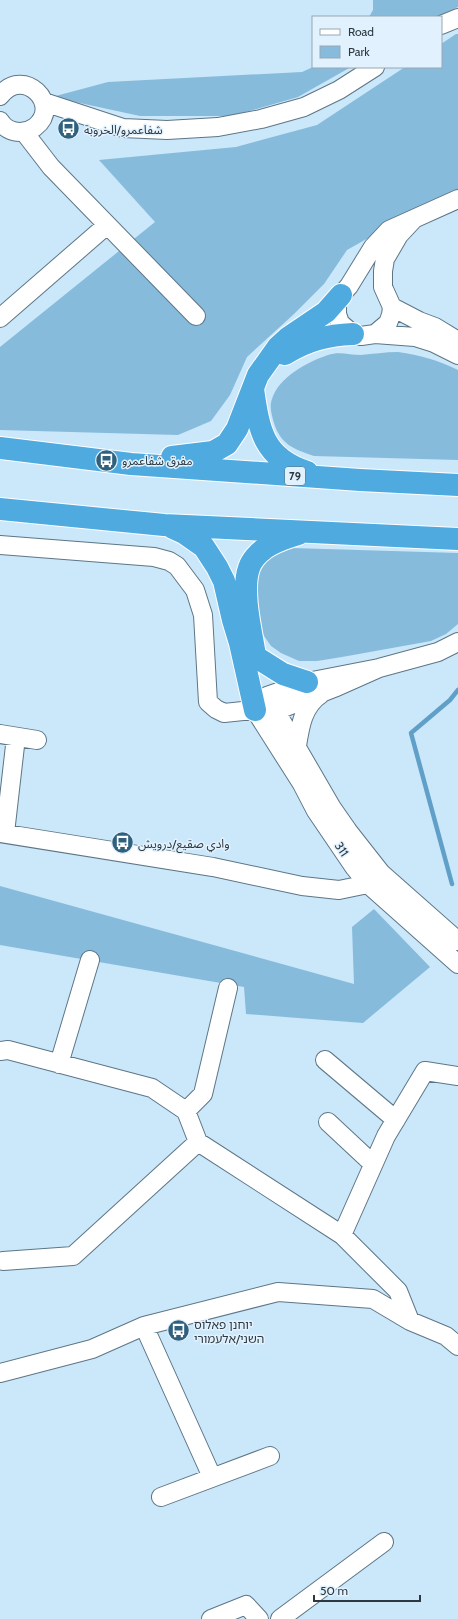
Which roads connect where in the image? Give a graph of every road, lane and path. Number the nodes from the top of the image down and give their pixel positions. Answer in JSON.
{"nodes":[{"id":1,"x":458,"y":18,"type":"edge"},
{"id":2,"x":442,"y":25,"type":"edge"},
{"id":3,"x":373,"y":68,"type":"edge"},
{"id":4,"x":1,"y":92,"type":"edge"},
{"id":5,"x":44,"y":102,"type":"junction"},
{"id":6,"x":0,"y":121,"type":"edge"},
{"id":7,"x":24,"y":132,"type":"junction"},
{"id":8,"x":458,"y":199,"type":"edge"},
{"id":9,"x":413,"y":220,"type":"junction"},
{"id":10,"x":107,"y":225,"type":"junction"},
{"id":11,"x":383,"y":287,"type":"junction"},
{"id":12,"x":345,"y":291,"type":"junction"},
{"id":13,"x":392,"y":307,"type":"junction"},
{"id":14,"x":196,"y":316,"type":"dead end"},
{"id":15,"x":0,"y":318,"type":"edge"},
{"id":16,"x":353,"y":334,"type":"junction"},
{"id":17,"x":375,"y":334,"type":"junction"},
{"id":18,"x":458,"y":340,"type":"edge"},
{"id":19,"x":458,"y":355,"type":"edge"},
{"id":20,"x":271,"y":359,"type":"junction"},
{"id":21,"x":253,"y":386,"type":"junction"},
{"id":22,"x":0,"y":448,"type":"edge"},
{"id":23,"x":131,"y":464,"type":"junction"},
{"id":24,"x":360,"y":480,"type":"junction"},
{"id":25,"x":458,"y":485,"type":"edge"},
{"id":26,"x":0,"y":509,"type":"edge"},
{"id":27,"x":164,"y":525,"type":"junction"},
{"id":28,"x":307,"y":531,"type":"junction"},
{"id":29,"x":458,"y":539,"type":"edge"},
{"id":30,"x":0,"y":545,"type":"edge"},
{"id":31,"x":458,"y":642,"type":"edge"},
{"id":32,"x":256,"y":657,"type":"junction"},
{"id":33,"x":316,"y":687,"type":"junction"},
{"id":34,"x":266,"y":706,"type":"junction"},
{"id":35,"x":8,"y":736,"type":"edge"},
{"id":36,"x":37,"y":740,"type":"dead end"},
{"id":37,"x":297,"y":746,"type":"junction"},
{"id":38,"x":2,"y":833,"type":"edge"},
{"id":39,"x":374,"y":879,"type":"junction"},
{"id":40,"x":458,"y":941,"type":"edge"},
{"id":41,"x":90,"y":960,"type":"dead end"},
{"id":42,"x":458,"y":964,"type":"edge"},
{"id":43,"x":228,"y":988,"type":"dead end"},
{"id":44,"x":0,"y":1051,"type":"edge"},
{"id":45,"x":325,"y":1060,"type":"dead end"},
{"id":46,"x":59,"y":1064,"type":"junction"},
{"id":47,"x":458,"y":1076,"type":"edge"},
{"id":48,"x":186,"y":1111,"type":"junction"},
{"id":49,"x":396,"y":1120,"type":"junction"},
{"id":50,"x":328,"y":1122,"type":"dead end"},
{"id":51,"x":198,"y":1142,"type":"junction"},
{"id":52,"x":373,"y":1164,"type":"junction"},
{"id":53,"x":342,"y":1235,"type":"junction"},
{"id":54,"x":3,"y":1261,"type":"dead end"},
{"id":55,"x":410,"y":1322,"type":"junction"},
{"id":56,"x":144,"y":1326,"type":"junction"},
{"id":57,"x":454,"y":1336,"type":"edge"},
{"id":58,"x":0,"y":1373,"type":"edge"},
{"id":59,"x":270,"y":1456,"type":"dead end"},
{"id":60,"x":212,"y":1477,"type":"junction"},
{"id":61,"x":161,"y":1497,"type":"dead end"},
{"id":62,"x":384,"y":1542,"type":"dead end"},
{"id":63,"x":212,"y":1619,"type":"edge"},
{"id":64,"x":258,"y":1619,"type":"edge"},
{"id":65,"x":280,"y":1619,"type":"edge"}],
"edges":[{"from":1,"to":2,"type":"street"},
{"from":3,"to":5,"type":"street"},
{"from":4,"to":5,"type":"street"},
{"from":5,"to":7,"type":"street"},
{"from":6,"to":7,"type":"street"},
{"from":7,"to":10,"type":"street"},
{"from":8,"to":9,"type":"street"},
{"from":9,"to":11,"type":"street"},
{"from":9,"to":12,"type":"street"},
{"from":10,"to":14,"type":"street"},
{"from":10,"to":15,"type":"street"},
{"from":11,"to":12,"type":"street"},
{"from":11,"to":13,"type":"street"},
{"from":12,"to":16,"type":"street"},
{"from":12,"to":20,"type":"highway"},
{"from":13,"to":17,"type":"street"},
{"from":13,"to":18,"type":"street"},
{"from":16,"to":17,"type":"street"},
{"from":16,"to":20,"type":"highway"},
{"from":17,"to":19,"type":"street"},
{"from":20,"to":21,"type":"highway"},
{"from":21,"to":23,"type":"highway"},
{"from":21,"to":24,"type":"highway"},
{"from":22,"to":23,"type":"highway","number":"79"},
{"from":23,"to":24,"type":"highway","number":"79"},
{"from":24,"to":25,"type":"highway","number":"79"},
{"from":26,"to":27,"type":"highway"},
{"from":27,"to":28,"type":"highway"},
{"from":27,"to":34,"type":"highway"},
{"from":28,"to":29,"type":"highway"},
{"from":28,"to":32,"type":"highway"},
{"from":30,"to":34,"type":"street"},
{"from":31,"to":33,"type":"street"},
{"from":32,"to":33,"type":"highway"},
{"from":32,"to":34,"type":"highway"},
{"from":33,"to":34,"type":"street"},
{"from":33,"to":37,"type":"street"},
{"from":34,"to":37,"type":"street","name":"311"},
{"from":34,"to":39,"type":"street","name":"311"},
{"from":35,"to":36,"type":"street"},
{"from":35,"to":38,"type":"street"},
{"from":37,"to":39,"type":"street","name":"311"},
{"from":38,"to":39,"type":"street"},
{"from":39,"to":40,"type":"street","name":"311"},
{"from":39,"to":42,"type":"street","name":"311"},
{"from":41,"to":46,"type":"street"},
{"from":43,"to":48,"type":"street"},
{"from":44,"to":46,"type":"street"},
{"from":45,"to":49,"type":"street"},
{"from":46,"to":48,"type":"street"},
{"from":47,"to":49,"type":"street"},
{"from":48,"to":51,"type":"street"},
{"from":49,"to":52,"type":"street"},
{"from":50,"to":52,"type":"street"},
{"from":51,"to":53,"type":"street"},
{"from":51,"to":54,"type":"street"},
{"from":52,"to":53,"type":"street"},
{"from":53,"to":55,"type":"street"},
{"from":55,"to":56,"type":"street"},
{"from":55,"to":57,"type":"street"},
{"from":56,"to":58,"type":"street"},
{"from":56,"to":60,"type":"street"},
{"from":59,"to":60,"type":"street"},
{"from":60,"to":61,"type":"street"},
{"from":62,"to":65,"type":"street"},
{"from":63,"to":64,"type":"street"}]}
